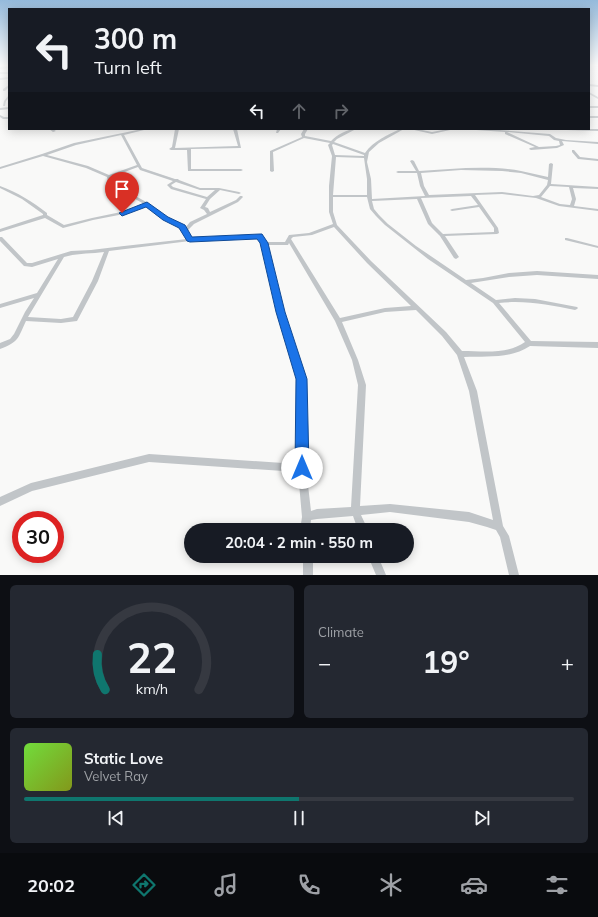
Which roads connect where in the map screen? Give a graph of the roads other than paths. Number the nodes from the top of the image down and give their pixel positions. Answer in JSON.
{"nodes":[{"id":1,"x":590,"y":92,"type":"edge"},
{"id":2,"x":596,"y":92,"type":"dead end"},
{"id":3,"x":8,"y":98,"type":"edge"},
{"id":4,"x":0,"y":99,"type":"edge"},
{"id":5,"x":4,"y":105,"type":"dead end"},
{"id":6,"x":590,"y":116,"type":"edge"},
{"id":7,"x":598,"y":117,"type":"edge"},
{"id":8,"x":141,"y":130,"type":"edge"},
{"id":9,"x":177,"y":130,"type":"edge"},
{"id":10,"x":235,"y":130,"type":"edge"},
{"id":11,"x":306,"y":130,"type":"edge"},
{"id":12,"x":352,"y":130,"type":"edge"},
{"id":13,"x":400,"y":130,"type":"edge"},
{"id":14,"x":417,"y":130,"type":"edge"},
{"id":15,"x":448,"y":130,"type":"dead end"},
{"id":16,"x":486,"y":130,"type":"edge"},
{"id":17,"x":506,"y":132,"type":"junction"},
{"id":18,"x":122,"y":134,"type":"junction"},
{"id":19,"x":304,"y":137,"type":"junction"},
{"id":20,"x":560,"y":140,"type":"junction"},
{"id":21,"x":332,"y":142,"type":"junction"},
{"id":22,"x":598,"y":143,"type":"edge"},
{"id":23,"x":539,"y":148,"type":"junction"},
{"id":24,"x":531,"y":149,"type":"dead end"},
{"id":25,"x":189,"y":150,"type":"junction"},
{"id":26,"x":573,"y":151,"type":"dead end"},
{"id":27,"x":43,"y":155,"type":"junction"},
{"id":28,"x":366,"y":155,"type":"junction"},
{"id":29,"x":334,"y":156,"type":"junction"},
{"id":30,"x":598,"y":160,"type":"edge"},
{"id":31,"x":412,"y":161,"type":"dead end"},
{"id":32,"x":551,"y":164,"type":"dead end"},
{"id":33,"x":139,"y":166,"type":"junction"},
{"id":34,"x":0,"y":168,"type":"edge"},
{"id":35,"x":241,"y":170,"type":"dead end"},
{"id":36,"x":272,"y":171,"type":"dead end"},
{"id":37,"x":398,"y":172,"type":"dead end"},
{"id":38,"x":418,"y":172,"type":"junction"},
{"id":39,"x":109,"y":176,"type":"junction"},
{"id":40,"x":550,"y":179,"type":"junction"},
{"id":41,"x":177,"y":180,"type":"junction"},
{"id":42,"x":549,"y":185,"type":"junction"},
{"id":43,"x":0,"y":187,"type":"edge"},
{"id":44,"x":571,"y":187,"type":"junction"},
{"id":45,"x":598,"y":188,"type":"edge"},
{"id":46,"x":219,"y":189,"type":"junction"},
{"id":47,"x":472,"y":194,"type":"junction"},
{"id":48,"x":331,"y":196,"type":"junction"},
{"id":49,"x":426,"y":196,"type":"junction"},
{"id":50,"x":418,"y":197,"type":"junction"},
{"id":51,"x":537,"y":197,"type":"junction"},
{"id":52,"x":208,"y":198,"type":"junction"},
{"id":53,"x":370,"y":198,"type":"junction"},
{"id":54,"x":147,"y":204,"type":"junction"},
{"id":55,"x":480,"y":206,"type":"junction"},
{"id":56,"x":572,"y":208,"type":"junction"},
{"id":57,"x":452,"y":210,"type":"dead end"},
{"id":58,"x":598,"y":210,"type":"edge"},
{"id":59,"x":209,"y":214,"type":"junction"},
{"id":60,"x":45,"y":216,"type":"junction"},
{"id":61,"x":335,"y":225,"type":"junction"},
{"id":62,"x":185,"y":230,"type":"junction"},
{"id":63,"x":0,"y":231,"type":"edge"},
{"id":64,"x":442,"y":235,"type":"junction"},
{"id":65,"x":289,"y":239,"type":"junction"},
{"id":66,"x":567,"y":239,"type":"dead end"},
{"id":67,"x":190,"y":240,"type":"junction"},
{"id":68,"x":1,"y":241,"type":"edge"},
{"id":69,"x":264,"y":243,"type":"junction"},
{"id":70,"x":598,"y":246,"type":"edge"},
{"id":71,"x":107,"y":250,"type":"junction"},
{"id":72,"x":62,"y":256,"type":"junction"},
{"id":73,"x":456,"y":257,"type":"dead end"},
{"id":74,"x":598,"y":278,"type":"edge"},
{"id":75,"x":465,"y":282,"type":"junction"},
{"id":76,"x":40,"y":294,"type":"junction"},
{"id":77,"x":495,"y":302,"type":"junction"},
{"id":78,"x":0,"y":306,"type":"edge"},
{"id":79,"x":416,"y":308,"type":"junction"},
{"id":80,"x":575,"y":308,"type":"dead end"},
{"id":81,"x":25,"y":319,"type":"junction"},
{"id":82,"x":338,"y":321,"type":"junction"},
{"id":83,"x":529,"y":343,"type":"junction"},
{"id":84,"x":598,"y":345,"type":"edge"},
{"id":85,"x":0,"y":346,"type":"edge"},
{"id":86,"x":460,"y":354,"type":"junction"},
{"id":87,"x":302,"y":468,"type":"junction"},
{"id":88,"x":0,"y":502,"type":"edge"},
{"id":89,"x":355,"y":510,"type":"junction"},
{"id":90,"x":307,"y":517,"type":"junction"},
{"id":91,"x":306,"y":523,"type":"edge"},
{"id":92,"x":360,"y":523,"type":"edge"},
{"id":93,"x":499,"y":527,"type":"junction"},
{"id":94,"x":308,"y":563,"type":"edge"},
{"id":95,"x":376,"y":563,"type":"edge"},
{"id":96,"x":308,"y":575,"type":"edge"},
{"id":97,"x":381,"y":575,"type":"edge"},
{"id":98,"x":514,"y":575,"type":"edge"}],
"edges":[{"from":1,"to":2,"type":"street"},
{"from":3,"to":4,"type":"street"},
{"from":3,"to":5,"type":"street"},
{"from":6,"to":7,"type":"street"},
{"from":8,"to":18,"type":"street"},
{"from":9,"to":25,"type":"street"},
{"from":10,"to":25,"type":"street"},
{"from":11,"to":19,"type":"street"},
{"from":12,"to":21,"type":"street"},
{"from":13,"to":28,"type":"street"},
{"from":14,"to":15,"type":"street"},
{"from":16,"to":17,"type":"street"},
{"from":17,"to":20,"type":"street"},
{"from":17,"to":23,"type":"street"},
{"from":18,"to":27,"type":"street"},
{"from":18,"to":33,"type":"street"},
{"from":19,"to":21,"type":"street"},
{"from":19,"to":36,"type":"street"},
{"from":20,"to":22,"type":"street"},
{"from":20,"to":23,"type":"street"},
{"from":21,"to":28,"type":"street"},
{"from":21,"to":29,"type":"street"},
{"from":23,"to":24,"type":"street"},
{"from":25,"to":35,"type":"street"},
{"from":26,"to":30,"type":"street"},
{"from":27,"to":34,"type":"street"},
{"from":27,"to":39,"type":"street"},
{"from":28,"to":29,"type":"street"},
{"from":28,"to":53,"type":"street"},
{"from":29,"to":48,"type":"street"},
{"from":31,"to":38,"type":"street"},
{"from":32,"to":40,"type":"street"},
{"from":33,"to":39,"type":"street"},
{"from":33,"to":41,"type":"street"},
{"from":37,"to":38,"type":"street"},
{"from":38,"to":40,"type":"street"},
{"from":38,"to":49,"type":"street"},
{"from":39,"to":54,"type":"street"},
{"from":40,"to":42,"type":"street"},
{"from":41,"to":46,"type":"street"},
{"from":41,"to":52,"type":"street"},
{"from":42,"to":44,"type":"street"},
{"from":42,"to":51,"type":"street"},
{"from":43,"to":60,"type":"street"},
{"from":44,"to":45,"type":"street"},
{"from":44,"to":56,"type":"street"},
{"from":46,"to":52,"type":"street"},
{"from":46,"to":59,"type":"street"},
{"from":47,"to":49,"type":"street"},
{"from":47,"to":51,"type":"street"},
{"from":47,"to":55,"type":"street"},
{"from":48,"to":53,"type":"street"},
{"from":48,"to":61,"type":"street"},
{"from":49,"to":50,"type":"street"},
{"from":50,"to":53,"type":"street"},
{"from":50,"to":64,"type":"street"},
{"from":51,"to":56,"type":"street"},
{"from":52,"to":59,"type":"street"},
{"from":53,"to":75,"type":"street"},
{"from":54,"to":60,"type":"street"},
{"from":54,"to":62,"type":"street"},
{"from":55,"to":57,"type":"street"},
{"from":55,"to":64,"type":"street"},
{"from":56,"to":58,"type":"street"},
{"from":59,"to":62,"type":"street"},
{"from":60,"to":63,"type":"street"},
{"from":61,"to":65,"type":"street"},
{"from":61,"to":79,"type":"street"},
{"from":62,"to":67,"type":"street"},
{"from":64,"to":73,"type":"street"},
{"from":65,"to":69,"type":"street"},
{"from":65,"to":82,"type":"street"},
{"from":66,"to":70,"type":"street"},
{"from":67,"to":69,"type":"street"},
{"from":67,"to":71,"type":"street"},
{"from":68,"to":72,"type":"street"},
{"from":69,"to":87,"type":"street"},
{"from":71,"to":72,"type":"street"},
{"from":71,"to":81,"type":"street"},
{"from":72,"to":76,"type":"street"},
{"from":74,"to":75,"type":"street"},
{"from":75,"to":77,"type":"street"},
{"from":76,"to":78,"type":"street"},
{"from":76,"to":81,"type":"street"},
{"from":77,"to":80,"type":"street"},
{"from":77,"to":83,"type":"street"},
{"from":79,"to":82,"type":"street"},
{"from":79,"to":86,"type":"street"},
{"from":81,"to":85,"type":"street"},
{"from":82,"to":89,"type":"street"},
{"from":83,"to":84,"type":"street"},
{"from":83,"to":86,"type":"street"},
{"from":86,"to":93,"type":"street"},
{"from":87,"to":88,"type":"street"},
{"from":87,"to":90,"type":"street"},
{"from":89,"to":90,"type":"street"},
{"from":89,"to":92,"type":"street"},
{"from":89,"to":93,"type":"street"},
{"from":90,"to":91,"type":"street"},
{"from":93,"to":98,"type":"street"},
{"from":94,"to":96,"type":"street"},
{"from":95,"to":97,"type":"street"}]}
